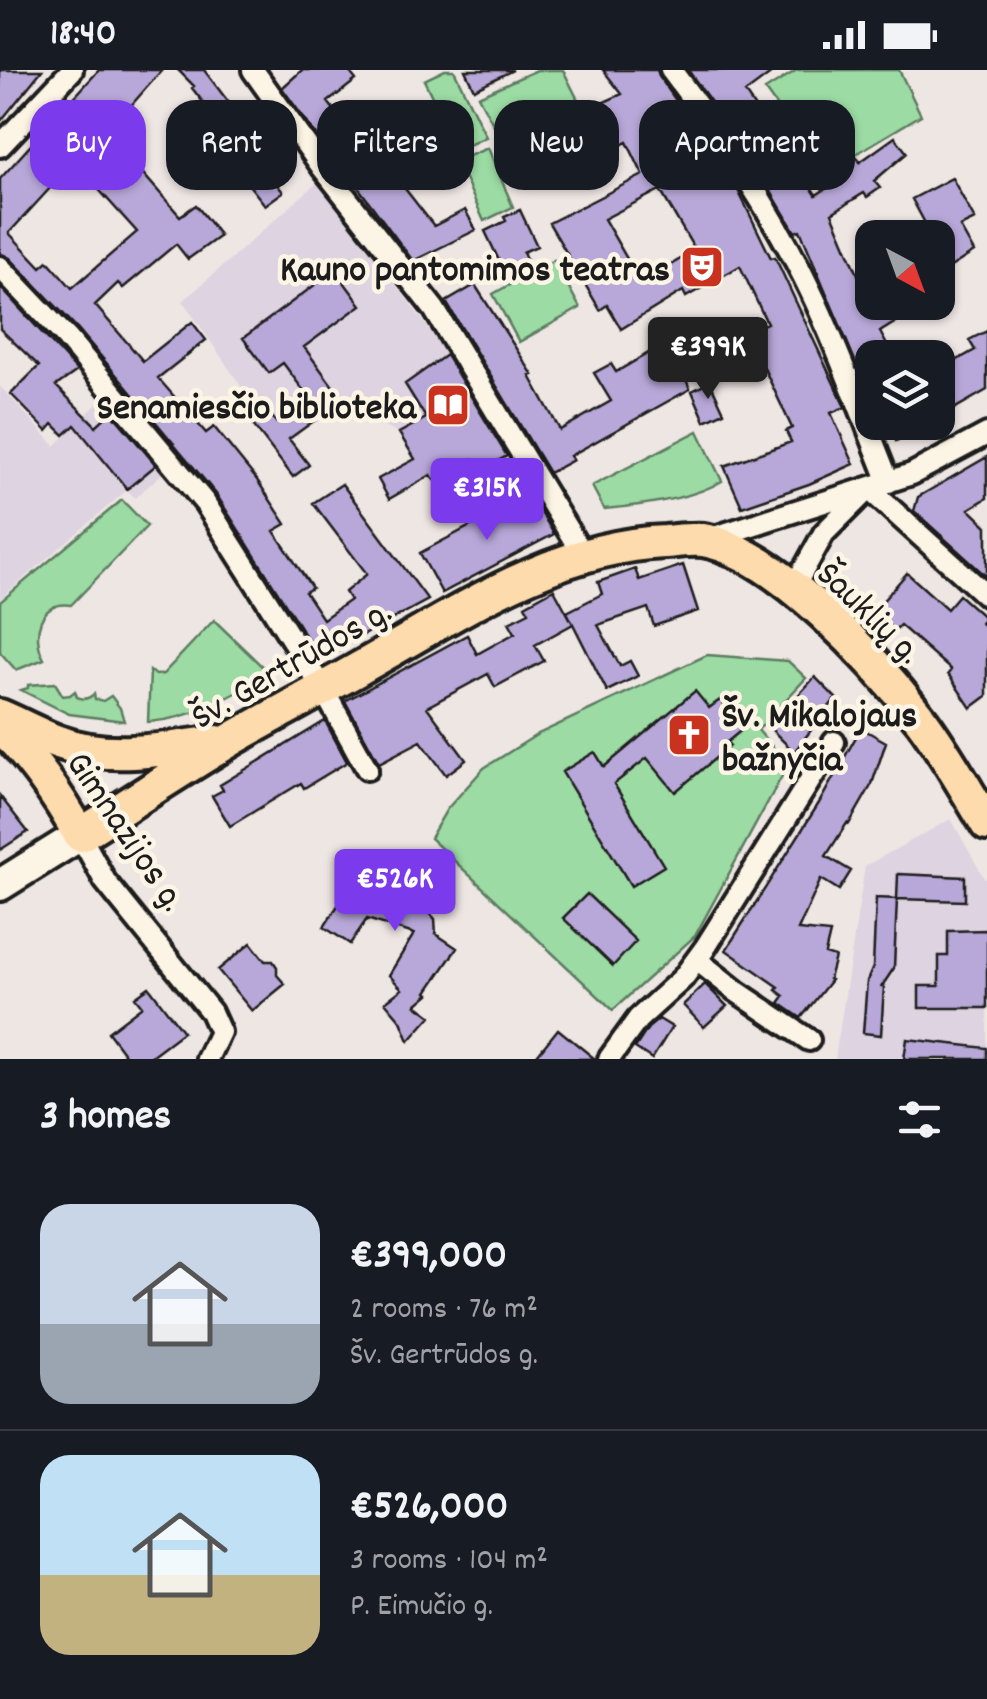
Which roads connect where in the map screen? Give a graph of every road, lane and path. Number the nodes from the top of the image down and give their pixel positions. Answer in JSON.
{"nodes":[{"id":1,"x":72,"y":70,"type":"edge"},
{"id":2,"x":254,"y":70,"type":"edge"},
{"id":3,"x":671,"y":70,"type":"edge"},
{"id":4,"x":0,"y":146,"type":"edge"},
{"id":5,"x":0,"y":267,"type":"edge"},
{"id":6,"x":987,"y":434,"type":"edge"},
{"id":7,"x":879,"y":485,"type":"junction"},
{"id":8,"x":703,"y":540,"type":"junction"},
{"id":9,"x":583,"y":555,"type":"junction"},
{"id":10,"x":793,"y":589,"type":"junction"},
{"id":11,"x":987,"y":596,"type":"edge"},
{"id":12,"x":323,"y":689,"type":"junction"},
{"id":13,"x":0,"y":716,"type":"edge"},
{"id":14,"x":0,"y":724,"type":"edge"},
{"id":15,"x":232,"y":740,"type":"junction"},
{"id":16,"x":834,"y":742,"type":"dead end"},
{"id":17,"x":367,"y":769,"type":"dead end"},
{"id":18,"x":987,"y":824,"type":"edge"},
{"id":19,"x":80,"y":835,"type":"junction"},
{"id":20,"x":0,"y":885,"type":"edge"},
{"id":21,"x":696,"y":960,"type":"junction"},
{"id":22,"x":809,"y":1040,"type":"dead end"},
{"id":23,"x":207,"y":1059,"type":"edge"},
{"id":24,"x":609,"y":1059,"type":"edge"}],
"edges":[{"from":1,"to":4,"type":"street"},
{"from":2,"to":9,"type":"street"},
{"from":3,"to":7,"type":"street"},
{"from":5,"to":12,"type":"street"},
{"from":6,"to":7,"type":"street","name":"Šv. Gertrūdos g."},
{"from":7,"to":8,"type":"street","name":"Šv. Gertrūdos g."},
{"from":7,"to":10,"type":"street","name":"Šv. Gertrūdos g."},
{"from":7,"to":11,"type":"street"},
{"from":8,"to":9,"type":"main road","name":"Šv. Gertrūdos g."},
{"from":8,"to":10,"type":"main road","name":"Šauklių g."},
{"from":9,"to":12,"type":"main road","name":"Šv. Gertrūdos g."},
{"from":10,"to":18,"type":"main road","name":"Šauklių g."},
{"from":12,"to":15,"type":"main road","name":"Šv. Gertrūdos g."},
{"from":12,"to":17,"type":"street"},
{"from":13,"to":15,"type":"main road"},
{"from":14,"to":19,"type":"main road","name":"Gimnazijos g."},
{"from":15,"to":19,"type":"main road","name":"Šv. Gertrūdos g."},
{"from":16,"to":21,"type":"street"},
{"from":19,"to":20,"type":"main road","name":"Šv. Gertrūdos g."},
{"from":19,"to":23,"type":"street","name":"Gimnazijos g."},
{"from":21,"to":22,"type":"street"},
{"from":21,"to":24,"type":"street"}]}
